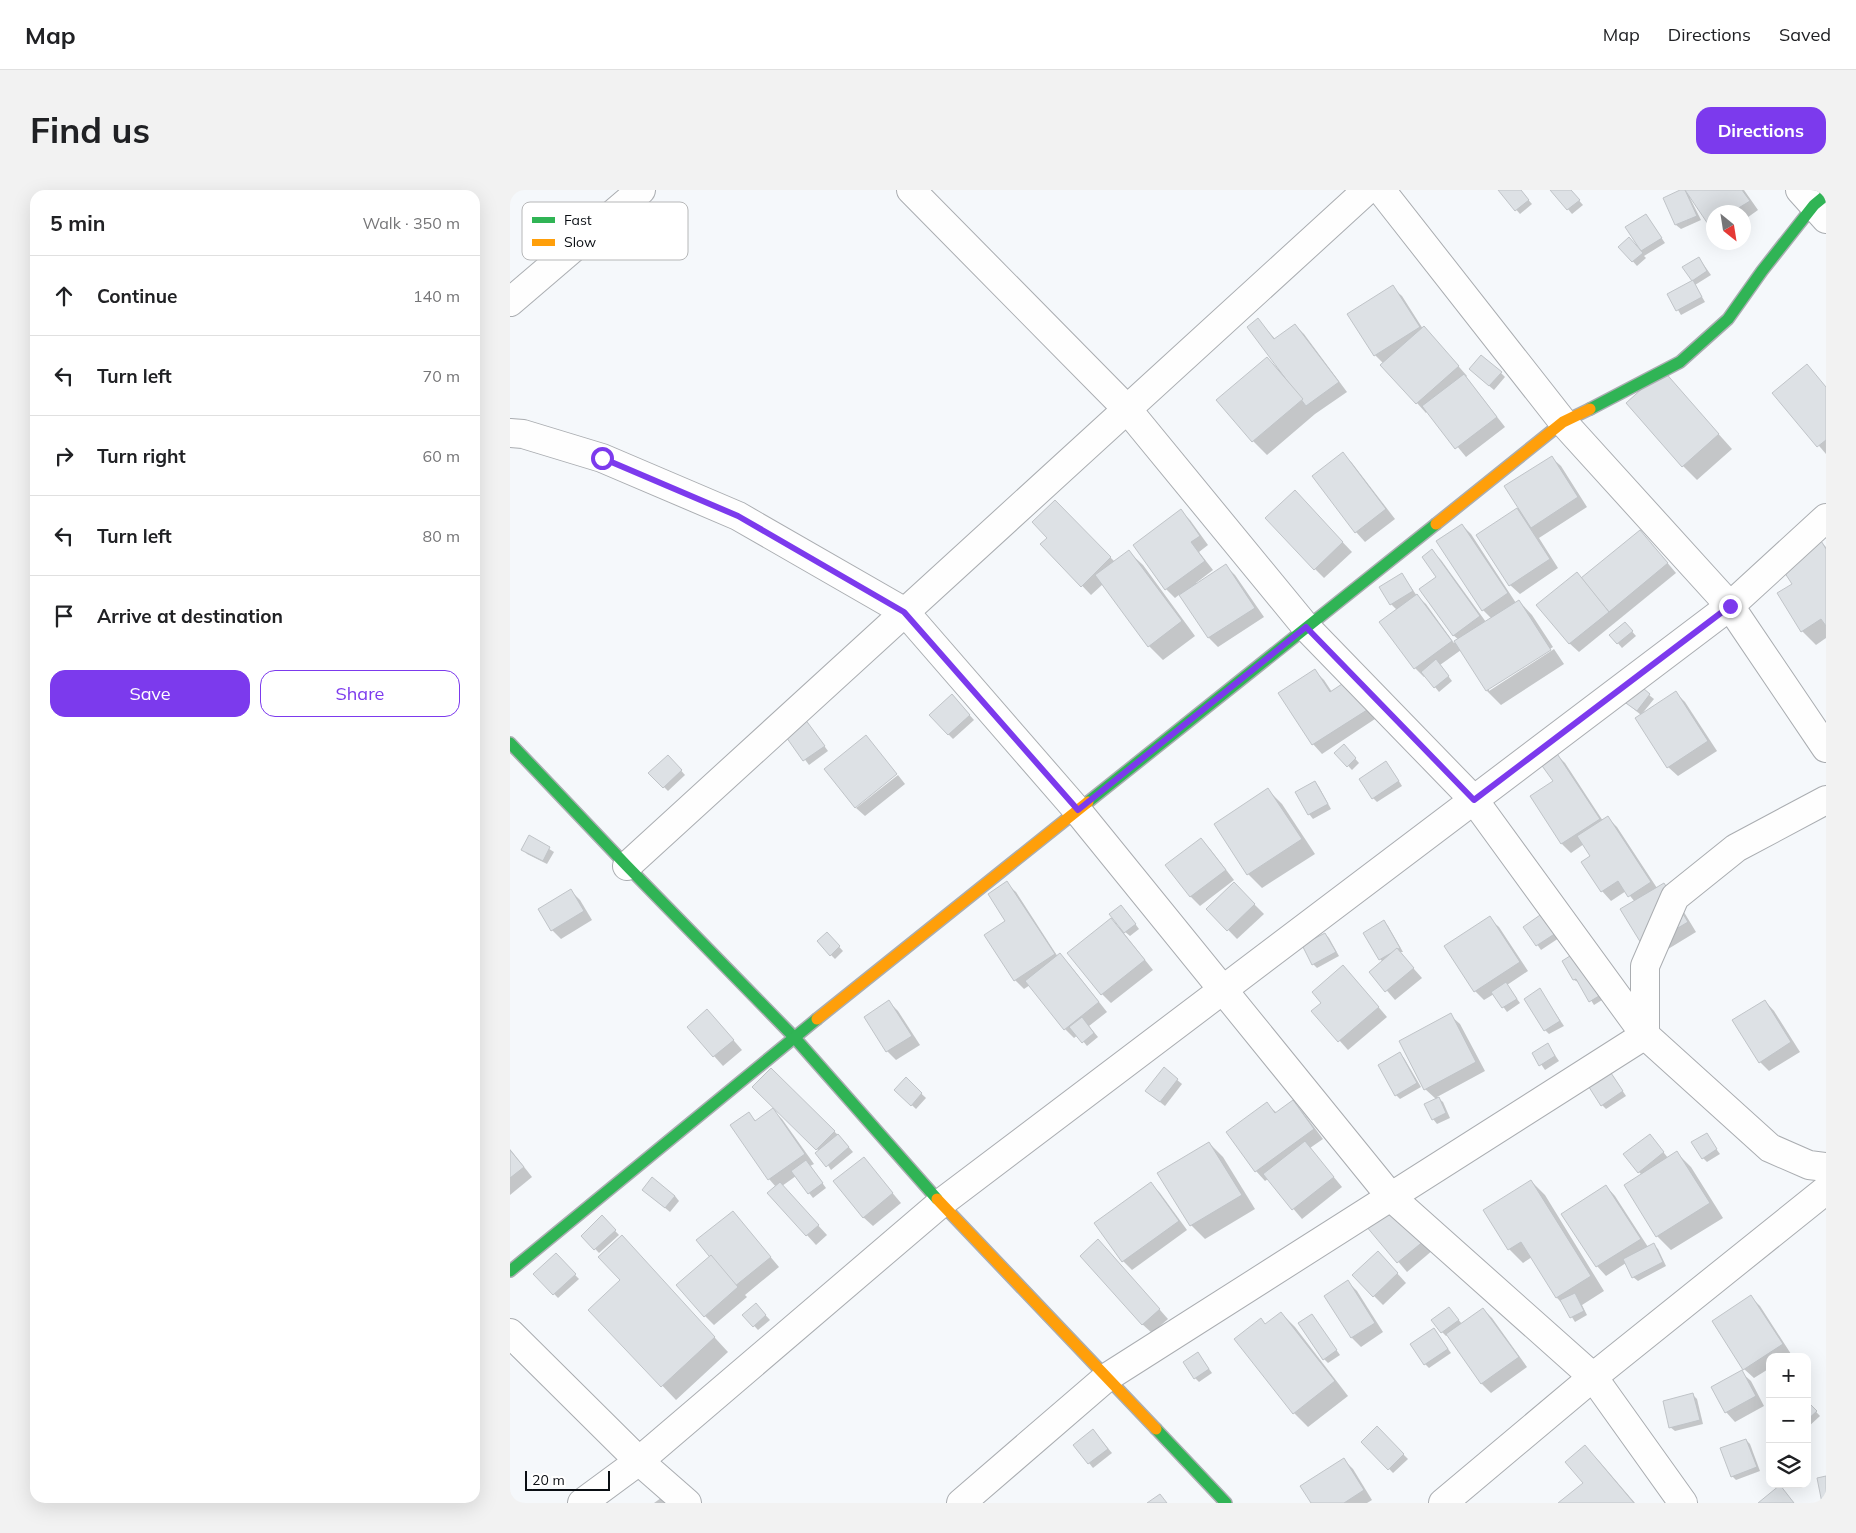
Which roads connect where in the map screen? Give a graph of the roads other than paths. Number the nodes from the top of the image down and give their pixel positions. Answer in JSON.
{"nodes":[{"id":1,"x":641,"y":190,"type":"edge"},
{"id":2,"x":911,"y":190,"type":"edge"},
{"id":3,"x":1367,"y":190,"type":"edge"},
{"id":4,"x":1381,"y":190,"type":"edge"},
{"id":5,"x":627,"y":202,"type":"edge"},
{"id":6,"x":1817,"y":202,"type":"edge"},
{"id":7,"x":559,"y":260,"type":"edge"},
{"id":8,"x":510,"y":302,"type":"edge"},
{"id":9,"x":1127,"y":409,"type":"junction"},
{"id":10,"x":1563,"y":422,"type":"junction"},
{"id":11,"x":510,"y":433,"type":"edge"},
{"id":12,"x":1826,"y":518,"type":"edge"},
{"id":13,"x":1730,"y":606,"type":"junction"},
{"id":14,"x":904,"y":612,"type":"junction"},
{"id":15,"x":1306,"y":627,"type":"junction"},
{"id":16,"x":510,"y":743,"type":"edge"},
{"id":17,"x":1826,"y":748,"type":"edge"},
{"id":18,"x":1474,"y":800,"type":"junction"},
{"id":19,"x":1826,"y":800,"type":"edge"},
{"id":20,"x":1078,"y":810,"type":"junction"},
{"id":21,"x":627,"y":866,"type":"junction"},
{"id":22,"x":1223,"y":989,"type":"junction"},
{"id":23,"x":1645,"y":1035,"type":"junction"},
{"id":24,"x":794,"y":1037,"type":"junction"},
{"id":25,"x":1826,"y":1167,"type":"edge"},
{"id":26,"x":1826,"y":1190,"type":"edge"},
{"id":27,"x":1390,"y":1197,"type":"junction"},
{"id":28,"x":941,"y":1202,"type":"junction"},
{"id":29,"x":510,"y":1271,"type":"edge"},
{"id":30,"x":510,"y":1333,"type":"edge"},
{"id":31,"x":1593,"y":1377,"type":"junction"},
{"id":32,"x":1106,"y":1378,"type":"junction"},
{"id":33,"x":638,"y":1461,"type":"junction"},
{"id":34,"x":582,"y":1503,"type":"edge"},
{"id":35,"x":687,"y":1503,"type":"edge"},
{"id":36,"x":961,"y":1503,"type":"edge"},
{"id":37,"x":1226,"y":1503,"type":"edge"},
{"id":38,"x":1443,"y":1503,"type":"edge"},
{"id":39,"x":1684,"y":1503,"type":"edge"}],
"edges":[{"from":1,"to":5,"type":"street"},
{"from":2,"to":9,"type":"street"},
{"from":3,"to":9,"type":"street"},
{"from":4,"to":10,"type":"street"},
{"from":6,"to":10,"type":"street"},
{"from":7,"to":8,"type":"street"},
{"from":9,"to":14,"type":"street"},
{"from":9,"to":15,"type":"street"},
{"from":10,"to":13,"type":"street"},
{"from":10,"to":15,"type":"street"},
{"from":11,"to":14,"type":"street"},
{"from":12,"to":13,"type":"street"},
{"from":13,"to":17,"type":"street"},
{"from":13,"to":18,"type":"street"},
{"from":14,"to":20,"type":"street"},
{"from":14,"to":21,"type":"street"},
{"from":15,"to":18,"type":"street"},
{"from":15,"to":20,"type":"street"},
{"from":16,"to":21,"type":"street"},
{"from":18,"to":22,"type":"street"},
{"from":18,"to":23,"type":"street"},
{"from":19,"to":23,"type":"street"},
{"from":20,"to":22,"type":"street"},
{"from":20,"to":24,"type":"street"},
{"from":21,"to":24,"type":"street"},
{"from":22,"to":27,"type":"street"},
{"from":22,"to":28,"type":"street"},
{"from":23,"to":25,"type":"street"},
{"from":23,"to":27,"type":"street"},
{"from":24,"to":28,"type":"street"},
{"from":24,"to":29,"type":"street"},
{"from":26,"to":31,"type":"street"},
{"from":27,"to":31,"type":"street"},
{"from":27,"to":32,"type":"street"},
{"from":28,"to":32,"type":"street"},
{"from":28,"to":33,"type":"street"},
{"from":30,"to":33,"type":"street"},
{"from":31,"to":38,"type":"street"},
{"from":31,"to":39,"type":"street"},
{"from":32,"to":36,"type":"street"},
{"from":32,"to":37,"type":"street"},
{"from":33,"to":34,"type":"street"},
{"from":33,"to":35,"type":"street"}]}
